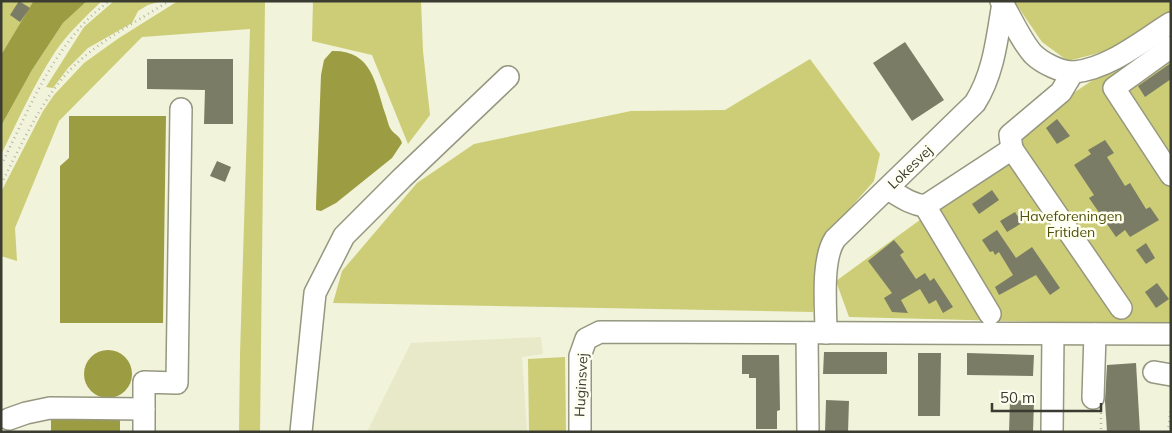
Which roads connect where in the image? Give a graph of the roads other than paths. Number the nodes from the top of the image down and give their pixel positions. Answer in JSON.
{"nodes":[{"id":1,"x":1002,"y":2,"type":"edge"},
{"id":2,"x":1171,"y":23,"type":"edge"},
{"id":3,"x":1171,"y":47,"type":"edge"},
{"id":4,"x":1074,"y":72,"type":"junction"},
{"id":5,"x":508,"y":76,"type":"dead end"},
{"id":6,"x":181,"y":109,"type":"dead end"},
{"id":7,"x":1012,"y":149,"type":"junction"},
{"id":8,"x":1171,"y":175,"type":"edge"},
{"id":9,"x":888,"y":189,"type":"junction"},
{"id":10,"x":925,"y":206,"type":"junction"},
{"id":11,"x":1120,"y":308,"type":"dead end"},
{"id":12,"x":990,"y":314,"type":"dead end"},
{"id":13,"x":816,"y":333,"type":"junction"},
{"id":14,"x":1054,"y":334,"type":"junction"},
{"id":15,"x":1095,"y":334,"type":"junction"},
{"id":16,"x":1171,"y":334,"type":"edge"},
{"id":17,"x":1093,"y":398,"type":"dead end"},
{"id":18,"x":144,"y":409,"type":"junction"},
{"id":19,"x":8,"y":419,"type":"dead end"},
{"id":20,"x":144,"y":432,"type":"edge"},
{"id":21,"x":301,"y":432,"type":"edge"},
{"id":22,"x":580,"y":432,"type":"edge"},
{"id":23,"x":808,"y":432,"type":"edge"},
{"id":24,"x":1052,"y":432,"type":"edge"}],
"edges":[{"from":1,"to":4,"type":"street"},
{"from":1,"to":9,"type":"street","name":"Lokesvej"},
{"from":2,"to":4,"type":"street"},
{"from":3,"to":8,"type":"street"},
{"from":4,"to":7,"type":"street"},
{"from":5,"to":21,"type":"street"},
{"from":6,"to":18,"type":"street"},
{"from":7,"to":10,"type":"street"},
{"from":7,"to":11,"type":"street"},
{"from":9,"to":10,"type":"street"},
{"from":9,"to":13,"type":"street","name":"Lokesvej"},
{"from":10,"to":12,"type":"street"},
{"from":13,"to":14,"type":"street"},
{"from":13,"to":22,"type":"street","name":"Huginsvej"},
{"from":13,"to":23,"type":"street","name":"Lokesvej"},
{"from":14,"to":15,"type":"street"},
{"from":14,"to":24,"type":"street"},
{"from":15,"to":16,"type":"street"},
{"from":15,"to":17,"type":"street"},
{"from":18,"to":19,"type":"street"},
{"from":18,"to":20,"type":"street"}]}
